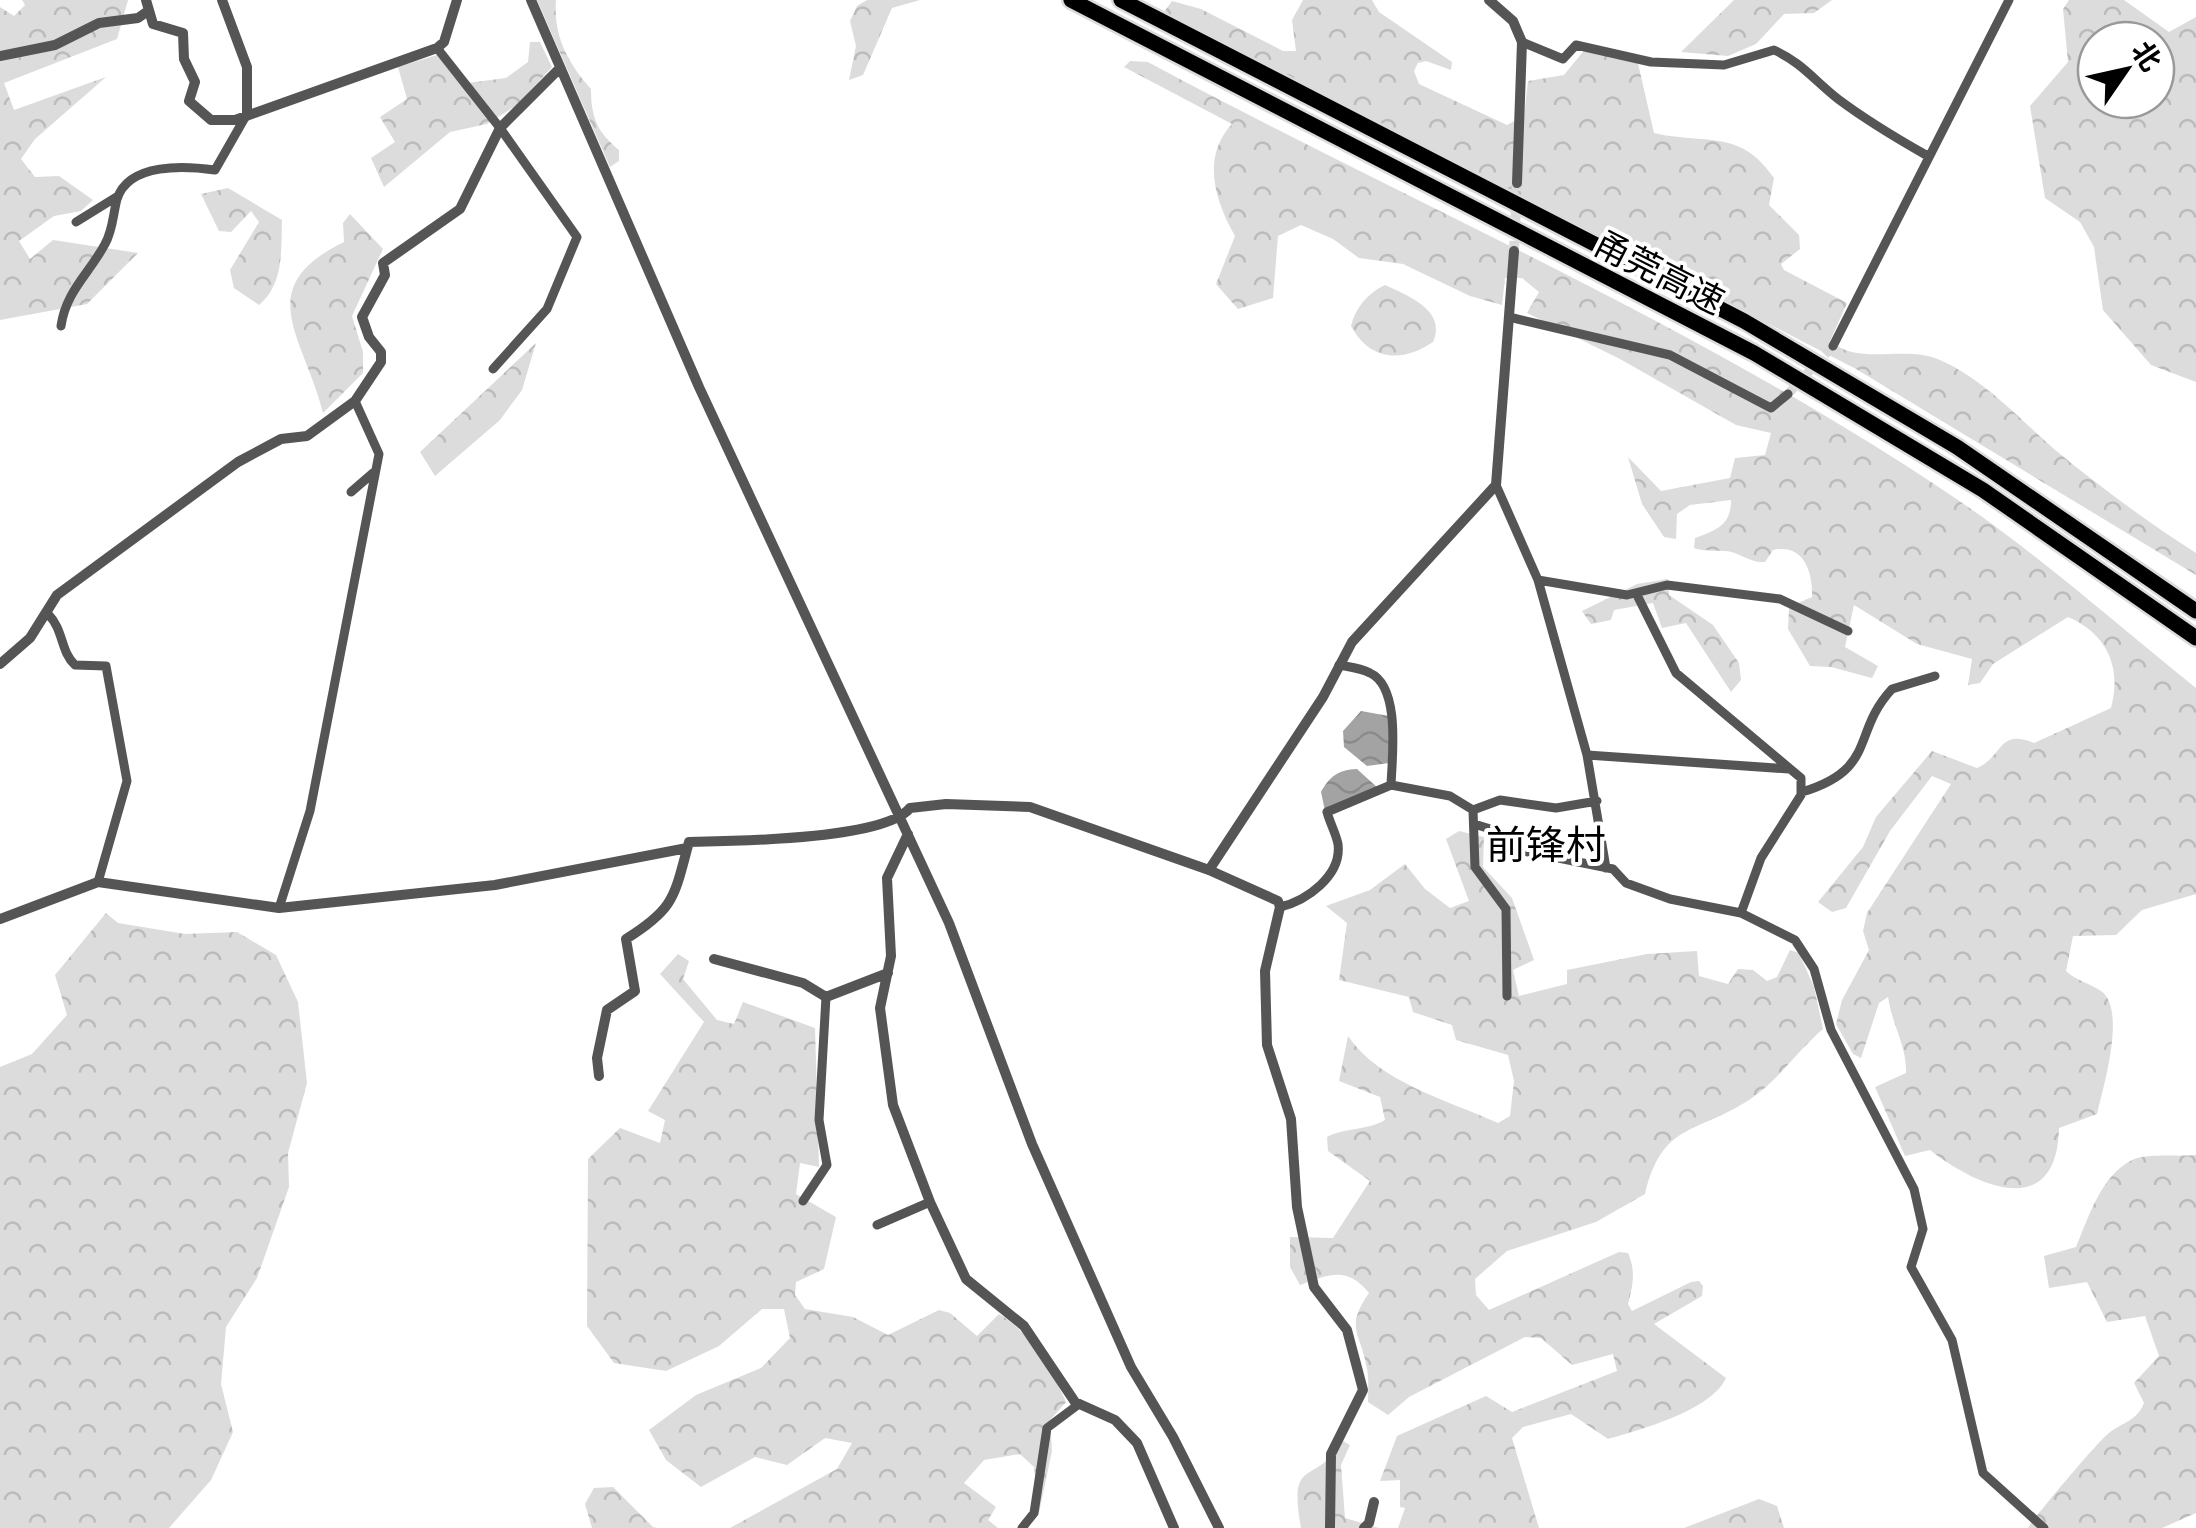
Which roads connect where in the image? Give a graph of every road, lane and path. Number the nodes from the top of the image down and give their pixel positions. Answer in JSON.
{"nodes":[{"id":1,"x":222,"y":0,"type":"edge"},
{"id":2,"x":457,"y":0,"type":"edge"},
{"id":3,"x":531,"y":0,"type":"edge"},
{"id":4,"x":1071,"y":0,"type":"edge"},
{"id":5,"x":1121,"y":0,"type":"edge"},
{"id":6,"x":1490,"y":0,"type":"edge"},
{"id":7,"x":2009,"y":0,"type":"edge"},
{"id":8,"x":147,"y":5,"type":"edge"},
{"id":9,"x":1522,"y":42,"type":"junction"},
{"id":10,"x":437,"y":48,"type":"junction"},
{"id":11,"x":0,"y":56,"type":"edge"},
{"id":12,"x":560,"y":68,"type":"junction"},
{"id":13,"x":247,"y":114,"type":"junction"},
{"id":14,"x":500,"y":128,"type":"junction"},
{"id":15,"x":1926,"y":155,"type":"junction"},
{"id":16,"x":1517,"y":182,"type":"tunnel mouth"},
{"id":17,"x":118,"y":196,"type":"junction"},
{"id":18,"x":76,"y":222,"type":"dead end"},
{"id":19,"x":1514,"y":251,"type":"tunnel mouth"},
{"id":20,"x":1510,"y":317,"type":"junction"},
{"id":21,"x":62,"y":326,"type":"dead end"},
{"id":22,"x":1833,"y":346,"type":"tunnel mouth"},
{"id":23,"x":494,"y":369,"type":"dead end"},
{"id":24,"x":1788,"y":394,"type":"dead end"},
{"id":25,"x":355,"y":401,"type":"junction"},
{"id":26,"x":375,"y":471,"type":"junction"},
{"id":27,"x":1496,"y":485,"type":"junction"},
{"id":28,"x":351,"y":492,"type":"dead end"},
{"id":29,"x":1538,"y":580,"type":"junction"},
{"id":30,"x":1636,"y":592,"type":"junction"},
{"id":31,"x":2196,"y":611,"type":"edge"},
{"id":32,"x":48,"y":614,"type":"junction"},
{"id":33,"x":1848,"y":632,"type":"dead end"},
{"id":34,"x":2196,"y":638,"type":"edge"},
{"id":35,"x":0,"y":664,"type":"edge"},
{"id":36,"x":1339,"y":665,"type":"junction"},
{"id":37,"x":1935,"y":676,"type":"dead end"},
{"id":38,"x":1587,"y":754,"type":"junction"},
{"id":39,"x":1792,"y":770,"type":"junction"},
{"id":40,"x":1391,"y":785,"type":"junction"},
{"id":41,"x":1802,"y":792,"type":"junction"},
{"id":42,"x":1597,"y":801,"type":"junction"},
{"id":43,"x":1474,"y":810,"type":"junction"},
{"id":44,"x":900,"y":819,"type":"junction"},
{"id":45,"x":1474,"y":824,"type":"junction"},
{"id":46,"x":908,"y":834,"type":"junction"},
{"id":47,"x":687,"y":848,"type":"junction"},
{"id":48,"x":1606,"y":868,"type":"junction"},
{"id":49,"x":1210,"y":870,"type":"junction"},
{"id":50,"x":98,"y":882,"type":"junction"},
{"id":51,"x":1280,"y":907,"type":"junction"},
{"id":52,"x":279,"y":908,"type":"junction"},
{"id":53,"x":1741,"y":914,"type":"junction"},
{"id":54,"x":0,"y":919,"type":"edge"},
{"id":55,"x":714,"y":959,"type":"dead end"},
{"id":56,"x":888,"y":972,"type":"junction"},
{"id":57,"x":1507,"y":996,"type":"dead end"},
{"id":58,"x":826,"y":997,"type":"junction"},
{"id":59,"x":599,"y":1076,"type":"dead end"},
{"id":60,"x":803,"y":1201,"type":"dead end"},
{"id":61,"x":930,"y":1202,"type":"junction"},
{"id":62,"x":877,"y":1225,"type":"dead end"},
{"id":63,"x":1080,"y":1404,"type":"junction"},
{"id":64,"x":1374,"y":1502,"type":"dead end"},
{"id":65,"x":1022,"y":1528,"type":"edge"},
{"id":66,"x":1174,"y":1528,"type":"edge"},
{"id":67,"x":1219,"y":1528,"type":"edge"},
{"id":68,"x":1330,"y":1528,"type":"edge"},
{"id":69,"x":1364,"y":1528,"type":"edge"},
{"id":70,"x":2044,"y":1528,"type":"edge"}],
"edges":[{"from":1,"to":13,"type":"street"},
{"from":2,"to":10,"type":"street"},
{"from":3,"to":12,"type":"street"},
{"from":4,"to":34,"type":"highway","name":"甬莞高速"},
{"from":5,"to":31,"type":"highway","name":"甬莞高速"},
{"from":6,"to":9,"type":"street"},
{"from":7,"to":15,"type":"street"},
{"from":8,"to":11,"type":"street"},
{"from":8,"to":13,"type":"street"},
{"from":9,"to":15,"type":"street"},
{"from":9,"to":16,"type":"street"},
{"from":10,"to":13,"type":"street"},
{"from":10,"to":14,"type":"street"},
{"from":12,"to":14,"type":"street"},
{"from":12,"to":44,"type":"street"},
{"from":13,"to":17,"type":"street"},
{"from":14,"to":23,"type":"street"},
{"from":14,"to":25,"type":"street"},
{"from":15,"to":22,"type":"street"},
{"from":17,"to":18,"type":"street"},
{"from":17,"to":21,"type":"street"},
{"from":19,"to":20,"type":"street"},
{"from":20,"to":24,"type":"street"},
{"from":20,"to":27,"type":"street"},
{"from":25,"to":26,"type":"street"},
{"from":25,"to":32,"type":"street"},
{"from":26,"to":28,"type":"street"},
{"from":26,"to":52,"type":"street"},
{"from":27,"to":29,"type":"street"},
{"from":27,"to":36,"type":"street"},
{"from":29,"to":30,"type":"street"},
{"from":29,"to":38,"type":"street"},
{"from":30,"to":33,"type":"street"},
{"from":30,"to":39,"type":"street"},
{"from":32,"to":35,"type":"street"},
{"from":32,"to":50,"type":"street"},
{"from":36,"to":40,"type":"street"},
{"from":36,"to":49,"type":"street"},
{"from":37,"to":41,"type":"street"},
{"from":38,"to":39,"type":"street"},
{"from":38,"to":42,"type":"street"},
{"from":39,"to":41,"type":"street"},
{"from":40,"to":43,"type":"street"},
{"from":40,"to":51,"type":"street"},
{"from":41,"to":53,"type":"street"},
{"from":42,"to":43,"type":"street"},
{"from":42,"to":48,"type":"street"},
{"from":43,"to":45,"type":"street"},
{"from":44,"to":46,"type":"street"},
{"from":44,"to":47,"type":"street"},
{"from":44,"to":49,"type":"street"},
{"from":45,"to":48,"type":"street"},
{"from":45,"to":57,"type":"street"},
{"from":46,"to":56,"type":"street"},
{"from":46,"to":67,"type":"street"},
{"from":47,"to":52,"type":"street"},
{"from":47,"to":59,"type":"street"},
{"from":48,"to":53,"type":"street"},
{"from":49,"to":51,"type":"street"},
{"from":50,"to":52,"type":"street"},
{"from":50,"to":54,"type":"street"},
{"from":51,"to":68,"type":"street"},
{"from":53,"to":70,"type":"street"},
{"from":55,"to":58,"type":"street"},
{"from":56,"to":58,"type":"street"},
{"from":56,"to":61,"type":"street"},
{"from":58,"to":60,"type":"street"},
{"from":61,"to":62,"type":"street"},
{"from":61,"to":63,"type":"street"},
{"from":63,"to":65,"type":"street"},
{"from":63,"to":66,"type":"street"},
{"from":64,"to":69,"type":"street"}]}
